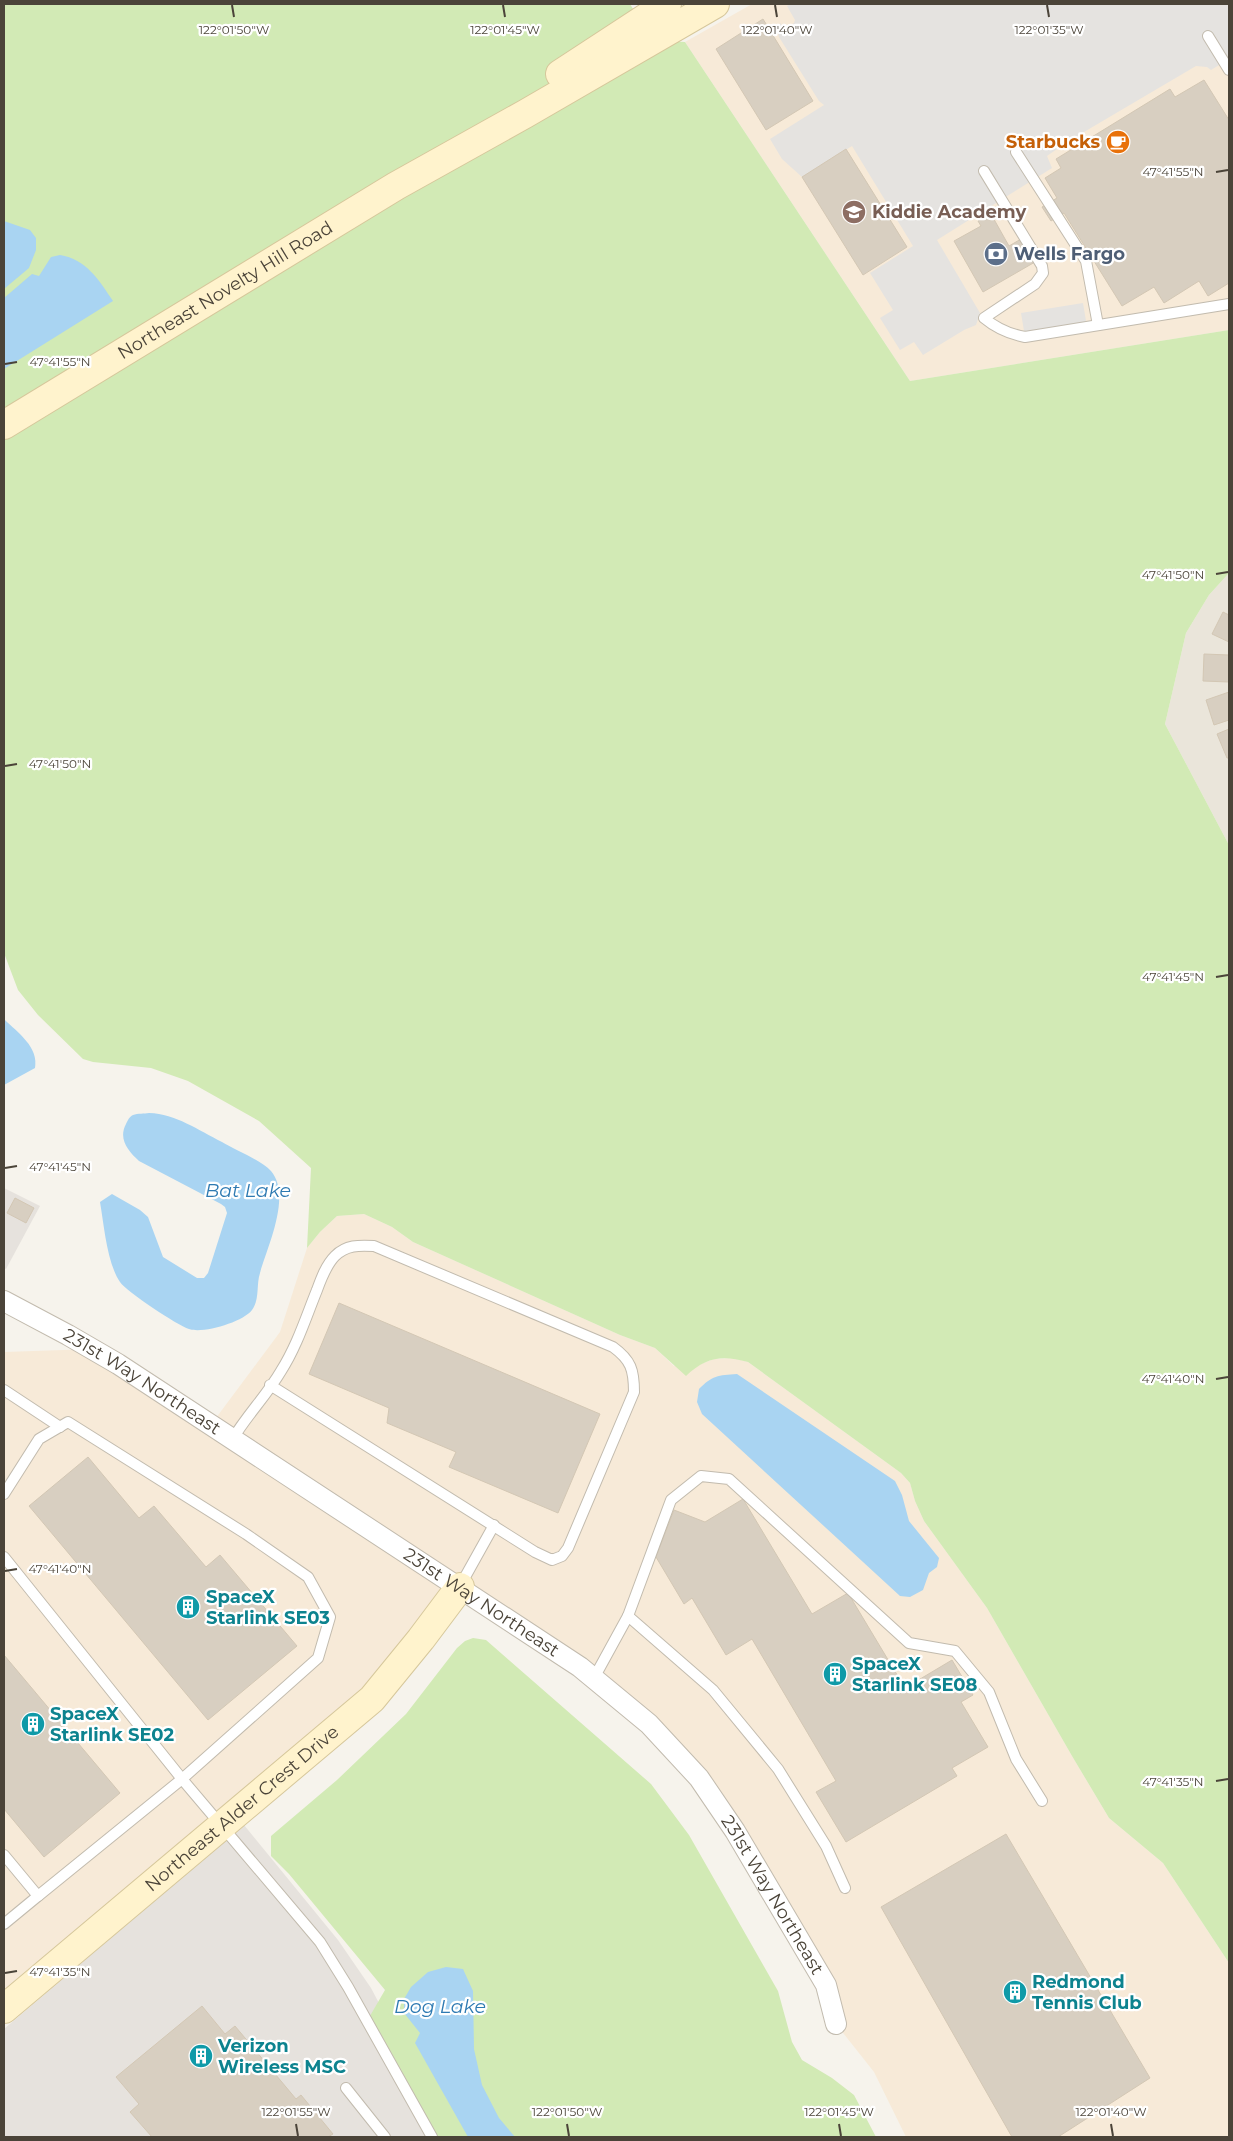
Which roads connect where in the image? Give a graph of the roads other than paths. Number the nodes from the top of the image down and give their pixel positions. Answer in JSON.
{"nodes":[{"id":1,"x":667,"y":4,"type":"edge"},
{"id":2,"x":715,"y":4,"type":"edge"},
{"id":3,"x":1208,"y":36,"type":"dead end"},
{"id":4,"x":1229,"y":70,"type":"edge"},
{"id":5,"x":1016,"y":152,"type":"dead end"},
{"id":6,"x":984,"y":171,"type":"dead end"},
{"id":7,"x":396,"y":186,"type":"junction"},
{"id":8,"x":1229,"y":304,"type":"edge"},
{"id":9,"x":1098,"y":325,"type":"junction"},
{"id":10,"x":4,"y":425,"type":"edge"},
{"id":11,"x":4,"y":1301,"type":"edge"},
{"id":12,"x":270,"y":1385,"type":"junction"},
{"id":13,"x":4,"y":1390,"type":"edge"},
{"id":14,"x":60,"y":1427,"type":"junction"},
{"id":15,"x":232,"y":1440,"type":"junction"},
{"id":16,"x":4,"y":1494,"type":"edge"},
{"id":17,"x":494,"y":1525,"type":"junction"},
{"id":18,"x":4,"y":1557,"type":"edge"},
{"id":19,"x":460,"y":1587,"type":"junction"},
{"id":20,"x":628,"y":1616,"type":"junction"},
{"id":21,"x":594,"y":1678,"type":"junction"},
{"id":22,"x":182,"y":1779,"type":"junction"},
{"id":23,"x":1042,"y":1801,"type":"dead end"},
{"id":24,"x":222,"y":1826,"type":"junction"},
{"id":25,"x":4,"y":1855,"type":"edge"},
{"id":26,"x":845,"y":1888,"type":"dead end"},
{"id":27,"x":38,"y":1896,"type":"junction"},
{"id":28,"x":4,"y":1924,"type":"edge"},
{"id":29,"x":4,"y":2009,"type":"edge"},
{"id":30,"x":836,"y":2024,"type":"dead end"},
{"id":31,"x":346,"y":2088,"type":"dead end"},
{"id":32,"x":385,"y":2137,"type":"edge"},
{"id":33,"x":432,"y":2137,"type":"edge"}],
"edges":[{"from":1,"to":7,"type":"main road","name":"Northeast Novelty Hill Road"},
{"from":2,"to":7,"type":"main road","name":"Northeast Novelty Hill Road"},
{"from":3,"to":4,"type":"lane"},
{"from":5,"to":9,"type":"lane"},
{"from":6,"to":9,"type":"lane"},
{"from":7,"to":10,"type":"main road","name":"Northeast Novelty Hill Road"},
{"from":8,"to":9,"type":"lane"},
{"from":11,"to":15,"type":"street","name":"231st Way Northeast"},
{"from":12,"to":15,"type":"lane"},
{"from":12,"to":17,"type":"lane"},
{"from":12,"to":17,"type":"lane"},
{"from":13,"to":14,"type":"lane"},
{"from":14,"to":16,"type":"lane"},
{"from":14,"to":22,"type":"lane"},
{"from":15,"to":19,"type":"street","name":"231st Way Northeast"},
{"from":17,"to":19,"type":"lane"},
{"from":18,"to":22,"type":"lane"},
{"from":19,"to":21,"type":"street","name":"231st Way Northeast"},
{"from":19,"to":24,"type":"main road","name":"Northeast Alder Crest Drive"},
{"from":20,"to":21,"type":"lane"},
{"from":20,"to":23,"type":"lane"},
{"from":20,"to":26,"type":"lane"},
{"from":21,"to":30,"type":"street","name":"231st Way Northeast"},
{"from":22,"to":24,"type":"lane"},
{"from":22,"to":27,"type":"lane"},
{"from":24,"to":29,"type":"main road","name":"Northeast Alder Crest Drive"},
{"from":24,"to":33,"type":"lane"},
{"from":25,"to":27,"type":"lane"},
{"from":27,"to":28,"type":"lane"},
{"from":31,"to":32,"type":"lane"}]}
